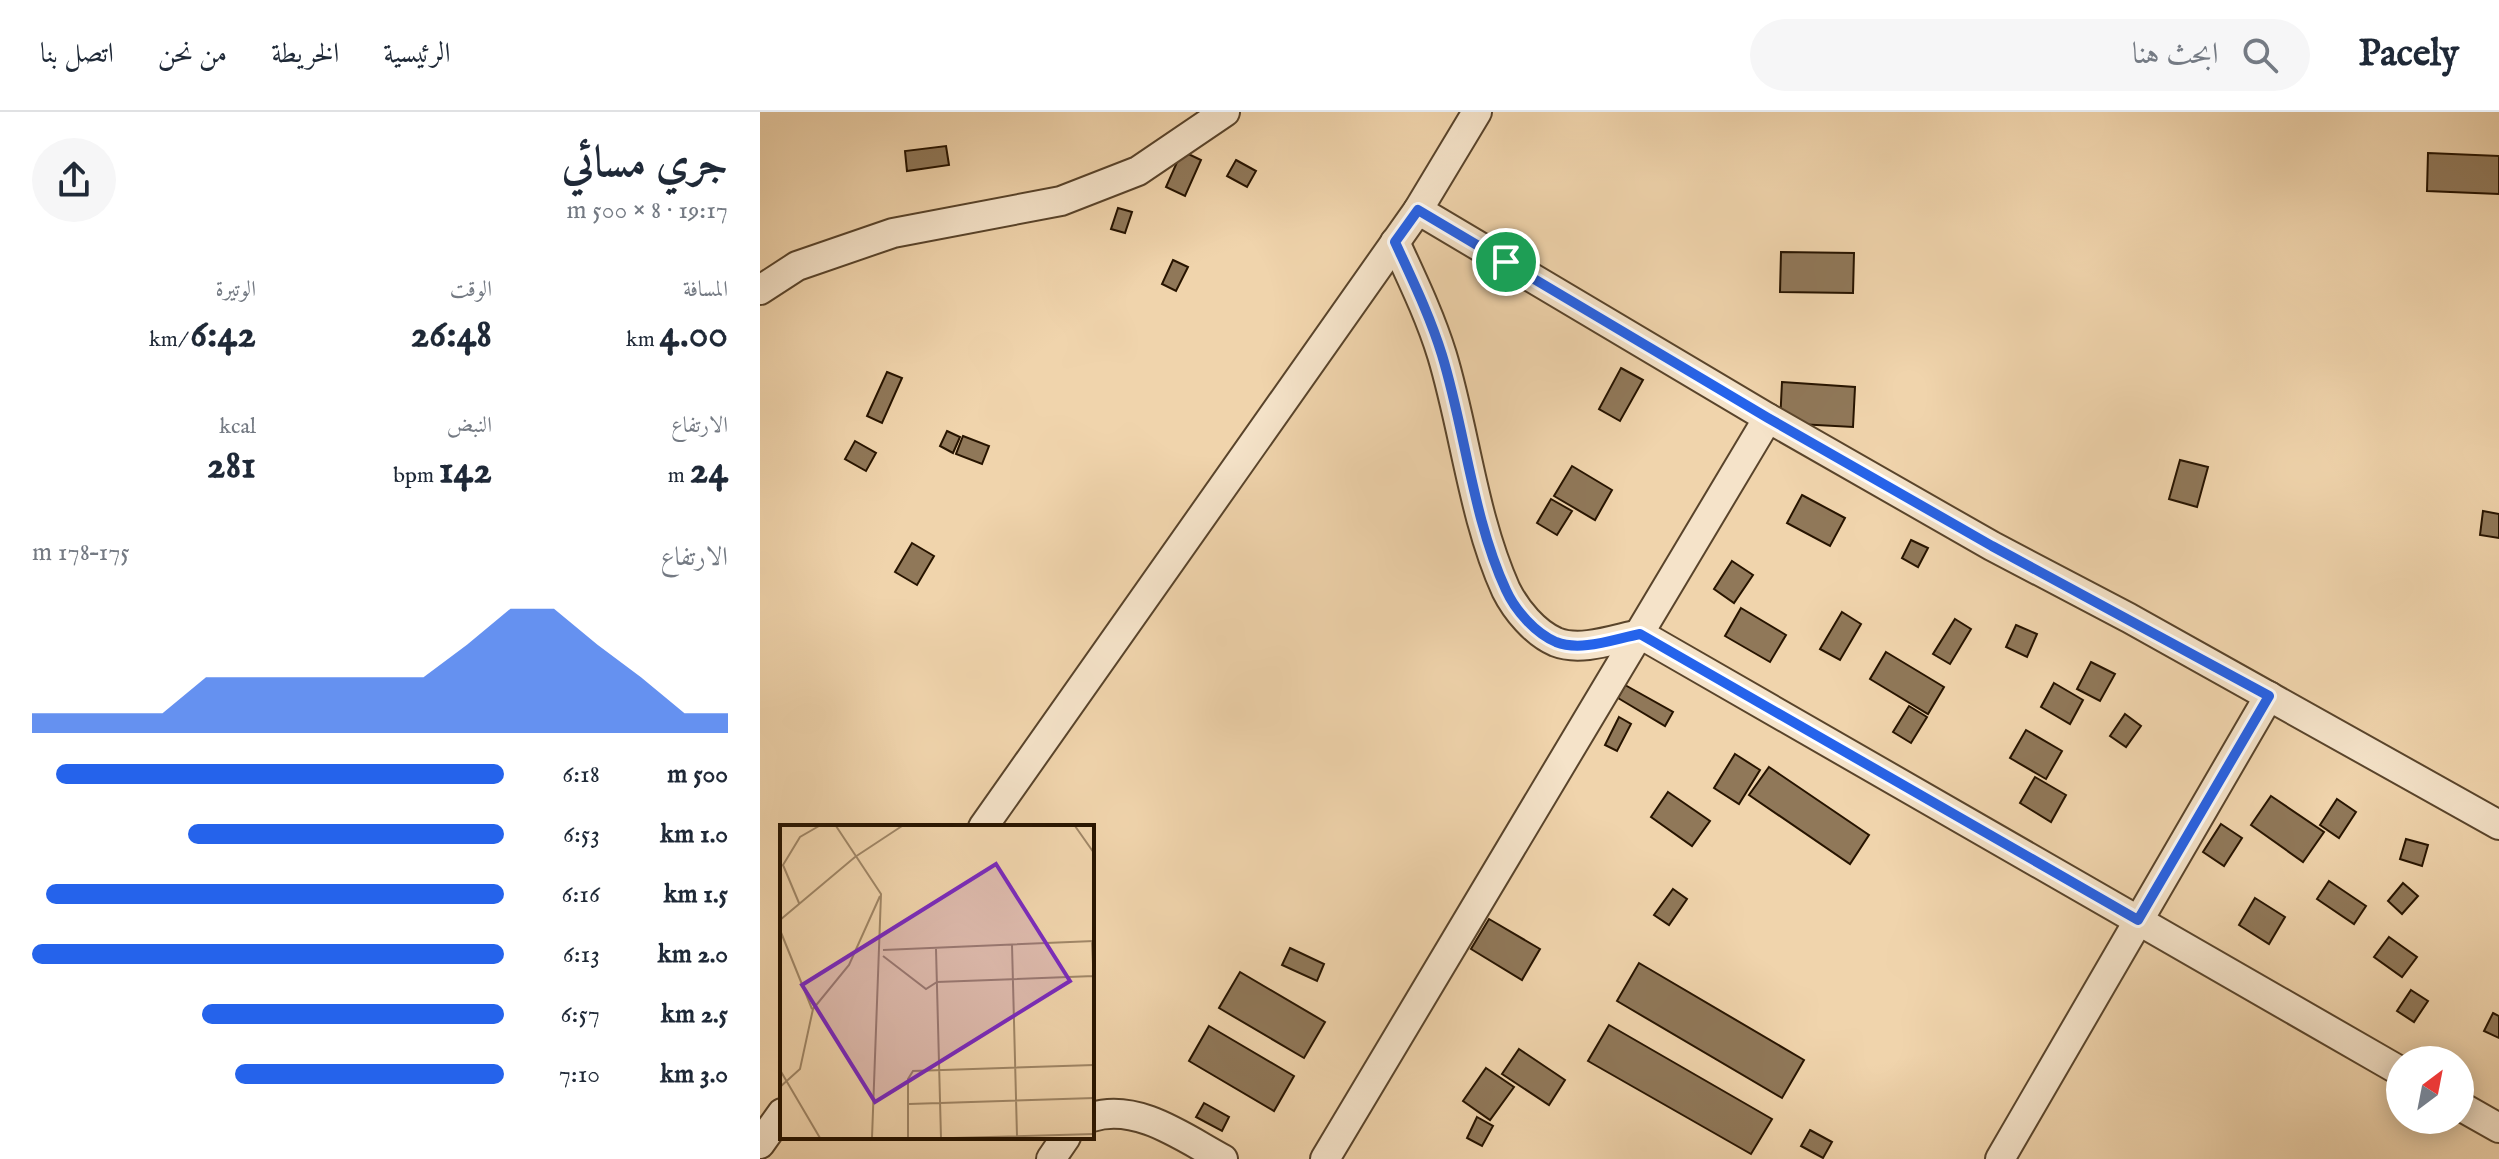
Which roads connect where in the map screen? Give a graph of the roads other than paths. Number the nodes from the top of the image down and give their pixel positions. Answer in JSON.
{"nodes":[{"id":1,"x":1225,"y":112,"type":"edge"},
{"id":2,"x":1477,"y":112,"type":"edge"},
{"id":3,"x":1418,"y":210,"type":"junction"},
{"id":4,"x":1395,"y":242,"type":"junction"},
{"id":5,"x":760,"y":290,"type":"edge"},
{"id":6,"x":1768,"y":418,"type":"junction"},
{"id":7,"x":1640,"y":634,"type":"junction"},
{"id":8,"x":2269,"y":696,"type":"junction"},
{"id":9,"x":984,"y":825,"type":"edge"},
{"id":10,"x":2499,"y":825,"type":"edge"},
{"id":11,"x":2138,"y":920,"type":"junction"},
{"id":12,"x":2386,"y":1063,"type":"edge"},
{"id":13,"x":2474,"y":1114,"type":"edge"},
{"id":14,"x":780,"y":1116,"type":"edge"},
{"id":15,"x":1094,"y":1117,"type":"edge"},
{"id":16,"x":2499,"y":1128,"type":"edge"},
{"id":17,"x":1065,"y":1139,"type":"edge"},
{"id":18,"x":760,"y":1144,"type":"edge"},
{"id":19,"x":1051,"y":1159,"type":"edge"},
{"id":20,"x":1223,"y":1159,"type":"edge"},
{"id":21,"x":1325,"y":1159,"type":"edge"},
{"id":22,"x":2000,"y":1159,"type":"edge"}],
"edges":[{"from":1,"to":5,"type":"street"},
{"from":2,"to":3,"type":"street"},
{"from":3,"to":4,"type":"street"},
{"from":3,"to":6,"type":"street"},
{"from":4,"to":7,"type":"street"},
{"from":4,"to":9,"type":"street"},
{"from":6,"to":7,"type":"street"},
{"from":6,"to":8,"type":"street"},
{"from":7,"to":11,"type":"street"},
{"from":7,"to":21,"type":"street"},
{"from":8,"to":10,"type":"street"},
{"from":8,"to":11,"type":"street"},
{"from":11,"to":12,"type":"street"},
{"from":11,"to":22,"type":"street"},
{"from":13,"to":16,"type":"street"},
{"from":14,"to":18,"type":"street"},
{"from":15,"to":20,"type":"street"},
{"from":17,"to":19,"type":"street"}]}
